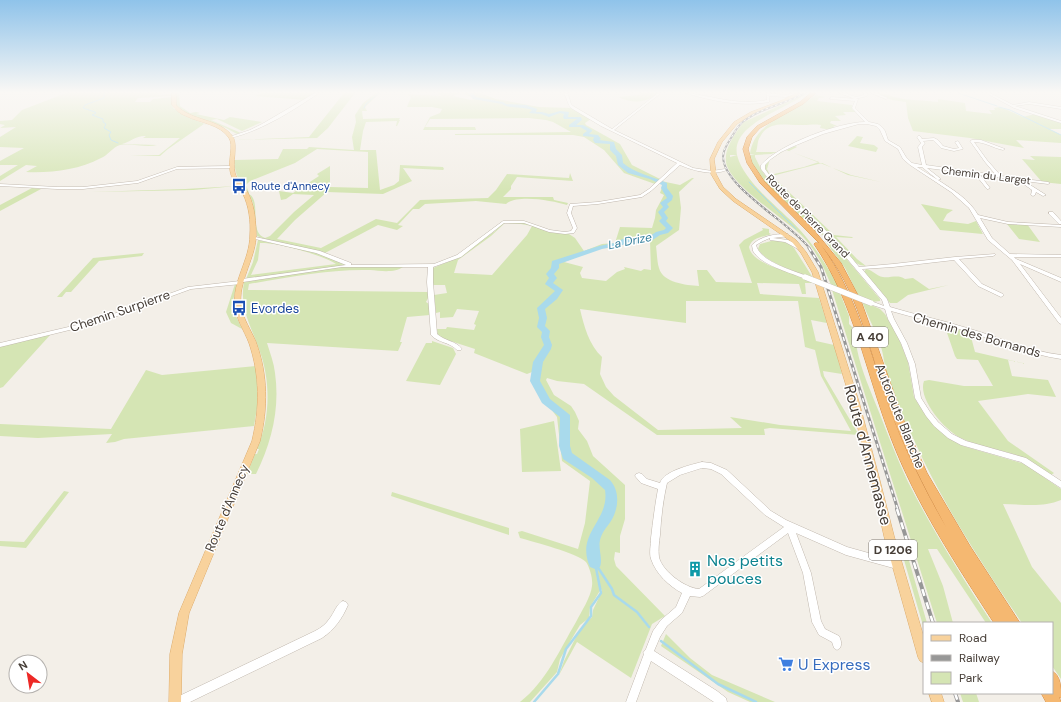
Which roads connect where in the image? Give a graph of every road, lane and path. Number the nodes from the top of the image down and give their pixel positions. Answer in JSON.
{"nodes":[{"id":1,"x":215,"y":126,"type":"edge"},
{"id":2,"x":259,"y":126,"type":"edge"},
{"id":3,"x":604,"y":126,"type":"edge"},
{"id":4,"x":618,"y":126,"type":"edge"},
{"id":5,"x":733,"y":126,"type":"edge"},
{"id":6,"x":756,"y":126,"type":"edge"},
{"id":7,"x":762,"y":126,"type":"edge"},
{"id":8,"x":847,"y":126,"type":"edge"},
{"id":9,"x":878,"y":126,"type":"edge"},
{"id":10,"x":612,"y":130,"type":"junction"},
{"id":11,"x":231,"y":137,"type":"junction"},
{"id":12,"x":957,"y":142,"type":"dead end"},
{"id":13,"x":1003,"y":150,"type":"dead end"},
{"id":14,"x":680,"y":163,"type":"junction"},
{"id":15,"x":911,"y":164,"type":"junction"},
{"id":16,"x":924,"y":167,"type":"junction"},
{"id":17,"x":232,"y":168,"type":"junction"},
{"id":18,"x":725,"y":170,"type":"dead end"},
{"id":19,"x":714,"y":171,"type":"junction"},
{"id":20,"x":976,"y":174,"type":"junction"},
{"id":21,"x":1001,"y":178,"type":"junction"},
{"id":22,"x":1018,"y":180,"type":"junction"},
{"id":23,"x":1048,"y":183,"type":"dead end"},
{"id":24,"x":940,"y":184,"type":"junction"},
{"id":25,"x":0,"y":185,"type":"edge"},
{"id":26,"x":988,"y":188,"type":"dead end"},
{"id":27,"x":1034,"y":190,"type":"junction"},
{"id":28,"x":1033,"y":195,"type":"dead end"},
{"id":29,"x":1044,"y":195,"type":"dead end"},
{"id":30,"x":1051,"y":213,"type":"dead end"},
{"id":31,"x":977,"y":216,"type":"junction"},
{"id":32,"x":1061,"y":225,"type":"edge"},
{"id":33,"x":774,"y":226,"type":"junction"},
{"id":34,"x":788,"y":236,"type":"junction"},
{"id":35,"x":252,"y":237,"type":"junction"},
{"id":36,"x":777,"y":237,"type":"junction"},
{"id":37,"x":800,"y":248,"type":"junction"},
{"id":38,"x":994,"y":255,"type":"dead end"},
{"id":39,"x":1010,"y":255,"type":"junction"},
{"id":40,"x":1061,"y":256,"type":"edge"},
{"id":41,"x":955,"y":258,"type":"junction"},
{"id":42,"x":1014,"y":259,"type":"junction"},
{"id":43,"x":352,"y":265,"type":"junction"},
{"id":44,"x":431,"y":265,"type":"junction"},
{"id":45,"x":859,"y":268,"type":"junction"},
{"id":46,"x":1061,"y":280,"type":"edge"},
{"id":47,"x":242,"y":282,"type":"junction"},
{"id":48,"x":1001,"y":295,"type":"dead end"},
{"id":49,"x":884,"y":299,"type":"junction"},
{"id":50,"x":873,"y":304,"type":"junction"},
{"id":51,"x":888,"y":309,"type":"junction"},
{"id":52,"x":1061,"y":322,"type":"edge"},
{"id":53,"x":0,"y":345,"type":"edge"},
{"id":54,"x":459,"y":349,"type":"dead end"},
{"id":55,"x":1061,"y":357,"type":"edge"},
{"id":56,"x":639,"y":476,"type":"dead end"},
{"id":57,"x":1061,"y":486,"type":"edge"},
{"id":58,"x":662,"y":487,"type":"junction"},
{"id":59,"x":790,"y":526,"type":"junction"},
{"id":60,"x":897,"y":565,"type":"junction"},
{"id":61,"x":687,"y":591,"type":"junction"},
{"id":62,"x":343,"y":605,"type":"dead end"},
{"id":63,"x":1000,"y":622,"type":"edge"},
{"id":64,"x":1013,"y":622,"type":"edge"},
{"id":65,"x":836,"y":645,"type":"dead end"},
{"id":66,"x":648,"y":653,"type":"junction"},
{"id":67,"x":923,"y":654,"type":"edge"},
{"id":68,"x":1053,"y":679,"type":"edge"},
{"id":69,"x":1061,"y":691,"type":"edge"},
{"id":70,"x":175,"y":702,"type":"edge"},
{"id":71,"x":179,"y":702,"type":"edge"},
{"id":72,"x":631,"y":702,"type":"edge"},
{"id":73,"x":722,"y":702,"type":"edge"}],
"edges":[{"from":1,"to":11,"type":"main road"},
{"from":2,"to":11,"type":"street"},
{"from":3,"to":10,"type":"street"},
{"from":4,"to":10,"type":"street"},
{"from":5,"to":19,"type":"main road","number":"D 1206"},
{"from":6,"to":63,"type":"highway","name":"Autoroute Blanche","number":"A 40"},
{"from":7,"to":64,"type":"highway","name":"Autoroute Blanche","number":"A 40"},
{"from":8,"to":45,"type":"street","name":"Route de Pierre Grand"},
{"from":9,"to":15,"type":"street"},
{"from":10,"to":14,"type":"street"},
{"from":11,"to":17,"type":"main road","name":"Route d'Annecy"},
{"from":12,"to":16,"type":"street"},
{"from":13,"to":21,"type":"street"},
{"from":14,"to":19,"type":"street"},
{"from":14,"to":44,"type":"street"},
{"from":15,"to":16,"type":"street","name":"Chemin du Larget"},
{"from":15,"to":24,"type":"street"},
{"from":16,"to":20,"type":"street","name":"Chemin du Larget"},
{"from":16,"to":24,"type":"street","name":"Chemin du Larget"},
{"from":17,"to":25,"type":"street"},
{"from":17,"to":35,"type":"main road","name":"Route d'Annecy"},
{"from":18,"to":19,"type":"street"},
{"from":19,"to":33,"type":"main road","number":"D 1206"},
{"from":20,"to":21,"type":"street","name":"Chemin du Larget"},
{"from":20,"to":26,"type":"street"},
{"from":21,"to":22,"type":"street","name":"Chemin du Larget"},
{"from":22,"to":23,"type":"street","name":"Chemin du Larget"},
{"from":22,"to":27,"type":"street"},
{"from":24,"to":31,"type":"street"},
{"from":27,"to":28,"type":"street"},
{"from":27,"to":29,"type":"street"},
{"from":30,"to":32,"type":"street"},
{"from":31,"to":32,"type":"street"},
{"from":31,"to":39,"type":"street"},
{"from":33,"to":34,"type":"main road","number":"D 1206"},
{"from":33,"to":36,"type":"street"},
{"from":34,"to":36,"type":"street"},
{"from":34,"to":37,"type":"main road","number":"D 1206"},
{"from":35,"to":43,"type":"street"},
{"from":35,"to":47,"type":"main road","name":"Route d'Annecy"},
{"from":36,"to":37,"type":"street"},
{"from":36,"to":50,"type":"street","name":"Chemin des Bornands","bridge":true},
{"from":37,"to":60,"type":"main road","name":"Route d'Annemasse","number":"D 1206"},
{"from":38,"to":41,"type":"street"},
{"from":39,"to":40,"type":"street"},
{"from":39,"to":42,"type":"street"},
{"from":41,"to":45,"type":"street"},
{"from":41,"to":48,"type":"street"},
{"from":42,"to":46,"type":"street"},
{"from":42,"to":52,"type":"street"},
{"from":43,"to":44,"type":"street"},
{"from":43,"to":47,"type":"street","name":"Chemin Surpierre"},
{"from":44,"to":54,"type":"street"},
{"from":45,"to":49,"type":"street","name":"Route de Pierre Grand"},
{"from":47,"to":53,"type":"street","name":"Chemin Surpierre"},
{"from":47,"to":70,"type":"main road","name":"Route d'Annecy"},
{"from":49,"to":50,"type":"street"},
{"from":49,"to":51,"type":"street","name":"Route de Pierre Grand"},
{"from":50,"to":51,"type":"street","name":"Chemin des Bornands"},
{"from":51,"to":55,"type":"street","name":"Chemin des Bornands"},
{"from":51,"to":57,"type":"street","name":"Route de Pierre Grand"},
{"from":56,"to":58,"type":"street"},
{"from":58,"to":59,"type":"street"},
{"from":58,"to":61,"type":"street"},
{"from":59,"to":60,"type":"street"},
{"from":59,"to":61,"type":"street"},
{"from":59,"to":65,"type":"street"},
{"from":60,"to":67,"type":"main road","name":"Route d'Annemasse","number":"D 1206"},
{"from":61,"to":66,"type":"street"},
{"from":62,"to":71,"type":"street"},
{"from":66,"to":72,"type":"street"},
{"from":66,"to":73,"type":"street"},
{"from":68,"to":69,"type":"highway"}]}
